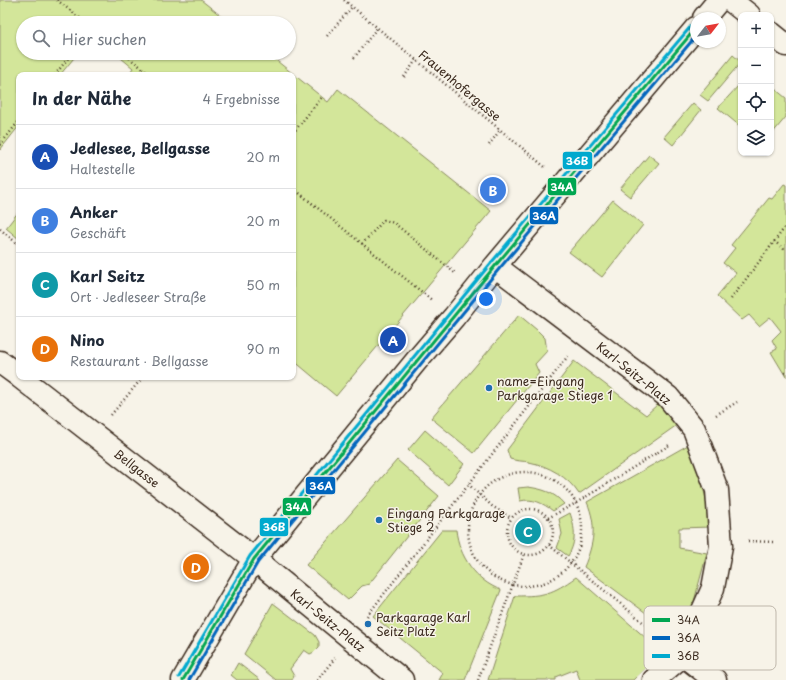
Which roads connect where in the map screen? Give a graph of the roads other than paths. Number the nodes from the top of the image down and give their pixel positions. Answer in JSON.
{"nodes":[{"id":1,"x":719,"y":0,"type":"edge"},
{"id":2,"x":730,"y":0,"type":"edge"},
{"id":3,"x":709,"y":12,"type":"edge"},
{"id":4,"x":745,"y":12,"type":"edge"},
{"id":5,"x":690,"y":35,"type":"edge"},
{"id":6,"x":774,"y":35,"type":"edge"},
{"id":7,"x":786,"y":45,"type":"edge"},
{"id":8,"x":495,"y":266,"type":"junction"},
{"id":9,"x":0,"y":362,"type":"edge"},
{"id":10,"x":16,"y":374,"type":"edge"},
{"id":11,"x":24,"y":380,"type":"edge"},
{"id":12,"x":254,"y":559,"type":"junction"},
{"id":13,"x":704,"y":606,"type":"edge"},
{"id":14,"x":666,"y":670,"type":"edge"},
{"id":15,"x":703,"y":670,"type":"edge"},
{"id":16,"x":183,"y":680,"type":"edge"},
{"id":17,"x":402,"y":680,"type":"edge"},
{"id":18,"x":654,"y":680,"type":"edge"},
{"id":19,"x":715,"y":680,"type":"edge"}],
"edges":[{"from":1,"to":3,"type":"street"},
{"from":2,"to":4,"type":"street"},
{"from":5,"to":8,"type":"street"},
{"from":6,"to":7,"type":"street"},
{"from":8,"to":12,"type":"street"},
{"from":8,"to":13,"type":"street","name":"Karl-Seitz-Platz"},
{"from":9,"to":10,"type":"street","name":"Bellgasse"},
{"from":11,"to":12,"type":"street","name":"Bellgasse"},
{"from":12,"to":16,"type":"street"},
{"from":12,"to":17,"type":"street","name":"Karl-Seitz-Platz"},
{"from":14,"to":18,"type":"street","name":"Karl-Seitz-Platz"},
{"from":15,"to":19,"type":"street"}]}
